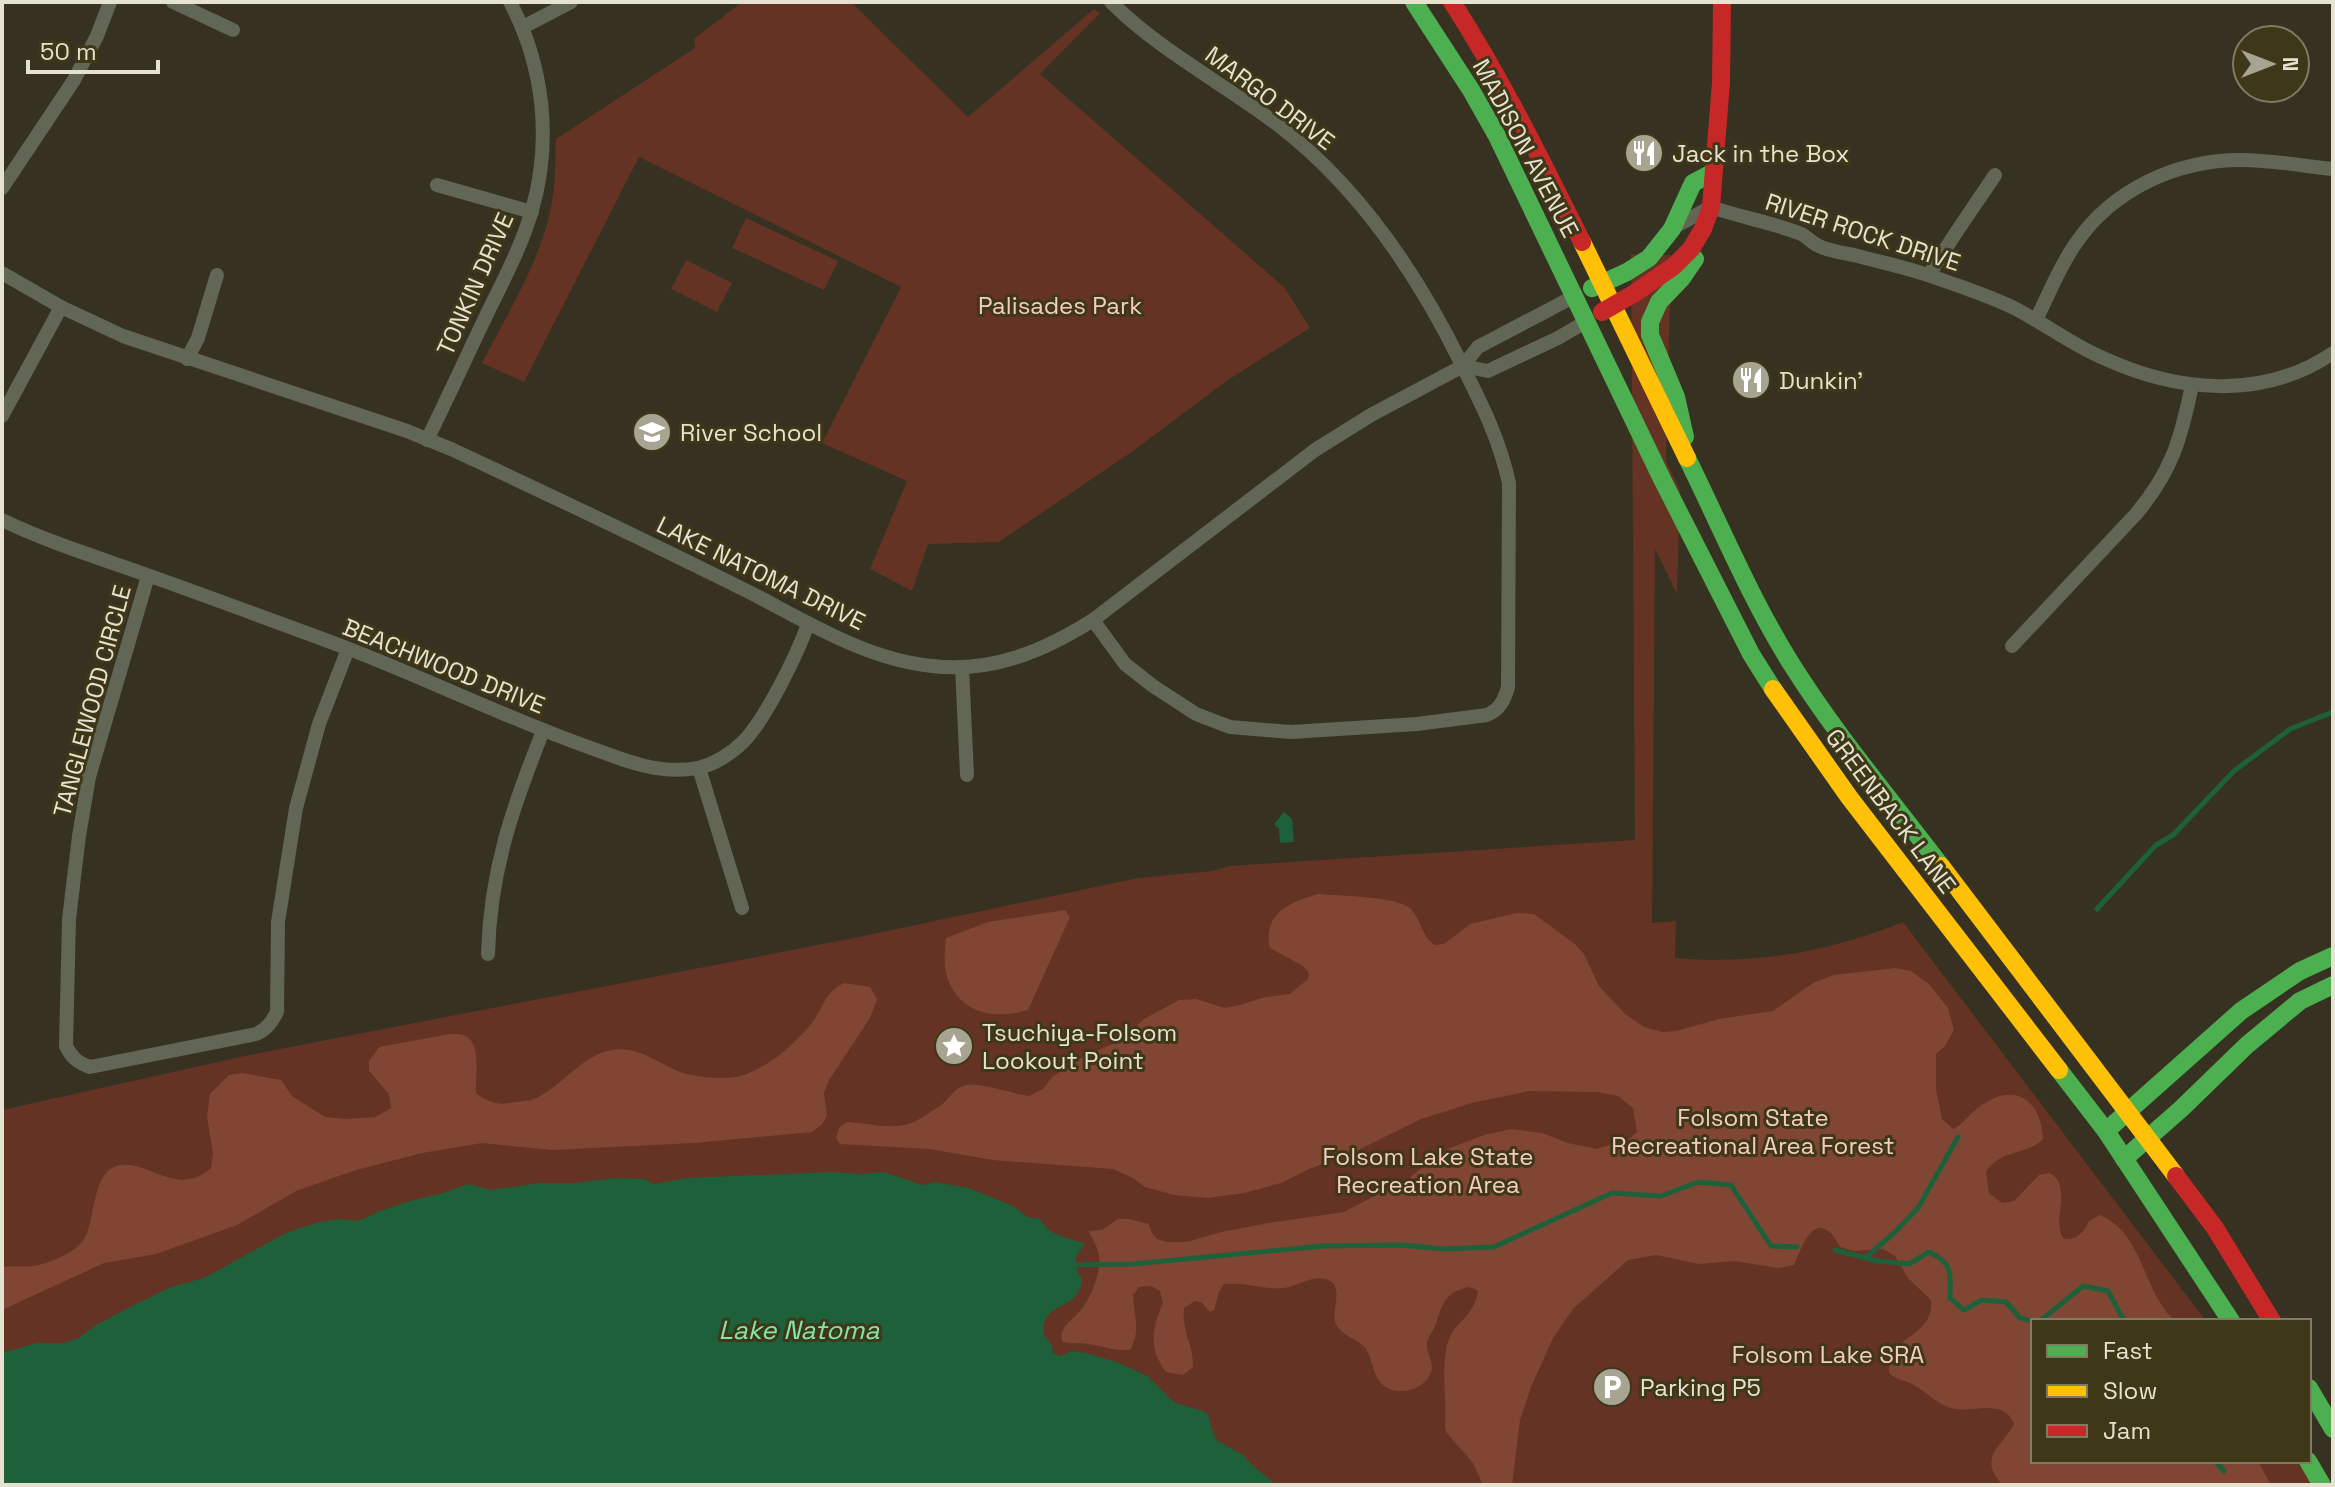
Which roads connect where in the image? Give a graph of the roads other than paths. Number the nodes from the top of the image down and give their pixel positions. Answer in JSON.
{"nodes":[{"id":1,"x":110,"y":2,"type":"edge"},
{"id":2,"x":173,"y":2,"type":"edge"},
{"id":3,"x":510,"y":2,"type":"edge"},
{"id":4,"x":571,"y":2,"type":"edge"},
{"id":5,"x":1111,"y":2,"type":"edge"},
{"id":6,"x":1414,"y":2,"type":"edge"},
{"id":7,"x":1452,"y":2,"type":"edge"},
{"id":8,"x":1722,"y":2,"type":"edge"},
{"id":9,"x":523,"y":27,"type":"junction"},
{"id":10,"x":233,"y":30,"type":"dead end"},
{"id":11,"x":2333,"y":169,"type":"edge"},
{"id":12,"x":1712,"y":173,"type":"junction"},
{"id":13,"x":1995,"y":175,"type":"dead end"},
{"id":14,"x":437,"y":185,"type":"dead end"},
{"id":15,"x":2,"y":188,"type":"edge"},
{"id":16,"x":1711,"y":207,"type":"junction"},
{"id":17,"x":532,"y":212,"type":"junction"},
{"id":18,"x":1676,"y":226,"type":"junction"},
{"id":19,"x":1703,"y":229,"type":"junction"},
{"id":20,"x":2,"y":273,"type":"edge"},
{"id":21,"x":217,"y":275,"type":"dead end"},
{"id":22,"x":1929,"y":275,"type":"junction"},
{"id":23,"x":1603,"y":282,"type":"junction"},
{"id":24,"x":1575,"y":296,"type":"junction"},
{"id":25,"x":1614,"y":305,"type":"junction"},
{"id":26,"x":61,"y":307,"type":"junction"},
{"id":27,"x":2036,"y":320,"type":"junction"},
{"id":28,"x":1587,"y":321,"type":"junction"},
{"id":29,"x":2333,"y":353,"type":"edge"},
{"id":30,"x":187,"y":359,"type":"junction"},
{"id":31,"x":1463,"y":366,"type":"junction"},
{"id":32,"x":2192,"y":385,"type":"junction"},
{"id":33,"x":2,"y":416,"type":"edge"},
{"id":34,"x":427,"y":440,"type":"junction"},
{"id":35,"x":1687,"y":458,"type":"junction"},
{"id":36,"x":2,"y":520,"type":"edge"},
{"id":37,"x":148,"y":576,"type":"junction"},
{"id":38,"x":1093,"y":620,"type":"junction"},
{"id":39,"x":808,"y":624,"type":"junction"},
{"id":40,"x":2012,"y":646,"type":"dead end"},
{"id":41,"x":348,"y":649,"type":"junction"},
{"id":42,"x":962,"y":667,"type":"junction"},
{"id":43,"x":543,"y":731,"type":"junction"},
{"id":44,"x":699,"y":768,"type":"junction"},
{"id":45,"x":967,"y":775,"type":"dead end"},
{"id":46,"x":742,"y":908,"type":"dead end"},
{"id":47,"x":488,"y":954,"type":"dead end"},
{"id":48,"x":2333,"y":956,"type":"edge"},
{"id":49,"x":2333,"y":985,"type":"edge"},
{"id":50,"x":2129,"y":1112,"type":"junction"},
{"id":51,"x":2106,"y":1131,"type":"junction"},
{"id":52,"x":2148,"y":1138,"type":"junction"},
{"id":53,"x":2124,"y":1159,"type":"junction"},
{"id":54,"x":2230,"y":1319,"type":"edge"},
{"id":55,"x":2271,"y":1319,"type":"edge"},
{"id":56,"x":2311,"y":1391,"type":"edge"},
{"id":57,"x":2333,"y":1429,"type":"edge"},
{"id":58,"x":2309,"y":1463,"type":"edge"},
{"id":59,"x":2322,"y":1485,"type":"edge"}],
"edges":[{"from":1,"to":15,"type":"street"},
{"from":2,"to":10,"type":"street"},
{"from":3,"to":9,"type":"street","name":"TONKIN DRIVE"},
{"from":4,"to":9,"type":"street"},
{"from":5,"to":31,"type":"street","name":"MARGO DRIVE"},
{"from":6,"to":24,"type":"main road","name":"MADISON AVENUE"},
{"from":7,"to":23,"type":"main road","name":"MADISON AVENUE"},
{"from":8,"to":12,"type":"main road"},
{"from":9,"to":17,"type":"street","name":"TONKIN DRIVE"},
{"from":11,"to":27,"type":"street"},
{"from":12,"to":16,"type":"main road"},
{"from":12,"to":18,"type":"main road"},
{"from":13,"to":22,"type":"street"},
{"from":14,"to":17,"type":"street"},
{"from":16,"to":18,"type":"street"},
{"from":16,"to":19,"type":"main road"},
{"from":16,"to":22,"type":"street","name":"RIVER ROCK DRIVE"},
{"from":17,"to":34,"type":"street","name":"TONKIN DRIVE"},
{"from":18,"to":23,"type":"main road"},
{"from":19,"to":25,"type":"main road"},
{"from":19,"to":35,"type":"main road"},
{"from":20,"to":26,"type":"street","name":"LAKE NATOMA DRIVE"},
{"from":21,"to":30,"type":"street"},
{"from":22,"to":27,"type":"street","name":"RIVER ROCK DRIVE"},
{"from":23,"to":24,"type":"main road"},
{"from":23,"to":25,"type":"main road","name":"MADISON AVENUE"},
{"from":24,"to":28,"type":"main road","name":"MADISON AVENUE"},
{"from":24,"to":31,"type":"street","name":"LAKE NATOMA DRIVE"},
{"from":25,"to":28,"type":"main road"},
{"from":25,"to":35,"type":"main road","name":"GREENBACK LANE"},
{"from":26,"to":30,"type":"street","name":"LAKE NATOMA DRIVE"},
{"from":26,"to":33,"type":"street"},
{"from":27,"to":32,"type":"street","name":"RIVER ROCK DRIVE"},
{"from":28,"to":31,"type":"street","name":"LAKE NATOMA DRIVE"},
{"from":28,"to":51,"type":"main road","name":"GREENBACK LANE"},
{"from":29,"to":32,"type":"street","name":"RIVER ROCK DRIVE"},
{"from":30,"to":34,"type":"street","name":"LAKE NATOMA DRIVE"},
{"from":31,"to":38,"type":"street","name":"LAKE NATOMA DRIVE"},
{"from":31,"to":38,"type":"street","name":"MARGO DRIVE"},
{"from":32,"to":40,"type":"street"},
{"from":34,"to":39,"type":"street","name":"LAKE NATOMA DRIVE"},
{"from":35,"to":50,"type":"main road","name":"GREENBACK LANE"},
{"from":36,"to":37,"type":"street","name":"BEACHWOOD DRIVE"},
{"from":37,"to":41,"type":"street","name":"BEACHWOOD DRIVE"},
{"from":37,"to":41,"type":"street","name":"TANGLEWOOD CIRCLE"},
{"from":38,"to":42,"type":"street","name":"LAKE NATOMA DRIVE"},
{"from":39,"to":42,"type":"street","name":"LAKE NATOMA DRIVE"},
{"from":39,"to":44,"type":"street","name":"BEACHWOOD DRIVE"},
{"from":41,"to":43,"type":"street","name":"BEACHWOOD DRIVE"},
{"from":42,"to":45,"type":"street"},
{"from":43,"to":44,"type":"street","name":"BEACHWOOD DRIVE"},
{"from":43,"to":47,"type":"street"},
{"from":44,"to":46,"type":"street"},
{"from":48,"to":50,"type":"main road"},
{"from":49,"to":52,"type":"main road"},
{"from":50,"to":51,"type":"main road"},
{"from":50,"to":52,"type":"main road","name":"GREENBACK LANE"},
{"from":51,"to":53,"type":"main road","name":"GREENBACK LANE"},
{"from":52,"to":53,"type":"main road"},
{"from":52,"to":55,"type":"main road","name":"GREENBACK LANE"},
{"from":53,"to":54,"type":"main road","name":"GREENBACK LANE"},
{"from":56,"to":57,"type":"main road"},
{"from":58,"to":59,"type":"main road"}]}
